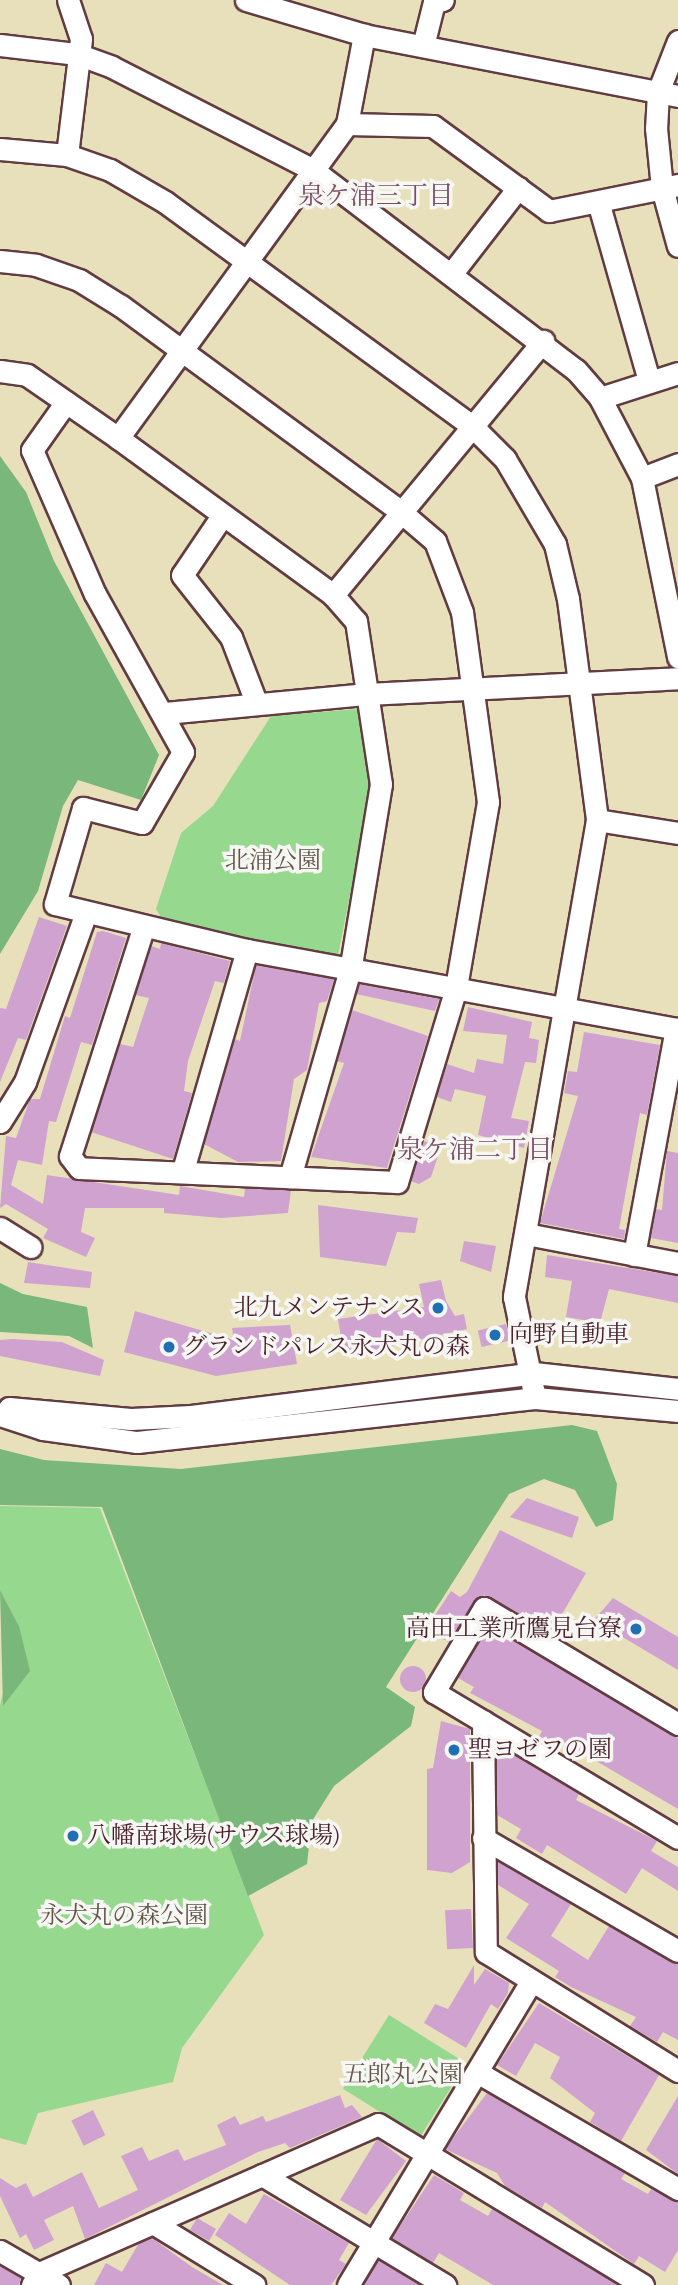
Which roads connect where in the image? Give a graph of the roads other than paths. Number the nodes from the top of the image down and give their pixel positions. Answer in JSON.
{"nodes":[{"id":1,"x":68,"y":0,"type":"edge"},
{"id":2,"x":443,"y":0,"type":"edge"},
{"id":3,"x":257,"y":2,"type":"edge"},
{"id":4,"x":364,"y":35,"type":"junction"},
{"id":5,"x":678,"y":41,"type":"edge"},
{"id":6,"x":0,"y":45,"type":"edge"},
{"id":7,"x":423,"y":46,"type":"junction"},
{"id":8,"x":77,"y":54,"type":"junction"},
{"id":9,"x":668,"y":94,"type":"edge"},
{"id":10,"x":347,"y":124,"type":"junction"},
{"id":11,"x":0,"y":149,"type":"edge"},
{"id":12,"x":67,"y":155,"type":"junction"},
{"id":13,"x":313,"y":170,"type":"junction"},
{"id":14,"x":670,"y":186,"type":"edge"},
{"id":15,"x":518,"y":188,"type":"junction"},
{"id":16,"x":599,"y":205,"type":"junction"},
{"id":17,"x":678,"y":246,"type":"edge"},
{"id":18,"x":0,"y":261,"type":"edge"},
{"id":19,"x":246,"y":262,"type":"junction"},
{"id":20,"x":452,"y":273,"type":"junction"},
{"id":21,"x":543,"y":341,"type":"junction"},
{"id":22,"x":181,"y":348,"type":"junction"},
{"id":23,"x":0,"y":371,"type":"edge"},
{"id":24,"x":678,"y":373,"type":"edge"},
{"id":25,"x":649,"y":381,"type":"junction"},
{"id":26,"x":600,"y":398,"type":"junction"},
{"id":27,"x":66,"y":402,"type":"junction"},
{"id":28,"x":472,"y":426,"type":"junction"},
{"id":29,"x":118,"y":438,"type":"junction"},
{"id":30,"x":678,"y":464,"type":"edge"},
{"id":31,"x":642,"y":478,"type":"junction"},
{"id":32,"x":401,"y":512,"type":"junction"},
{"id":33,"x":222,"y":516,"type":"junction"},
{"id":34,"x":333,"y":595,"type":"junction"},
{"id":35,"x":678,"y":657,"type":"edge"},
{"id":36,"x":678,"y":678,"type":"edge"},
{"id":37,"x":579,"y":682,"type":"junction"},
{"id":38,"x":472,"y":689,"type":"junction"},
{"id":39,"x":367,"y":694,"type":"junction"},
{"id":40,"x":256,"y":702,"type":"junction"},
{"id":41,"x":165,"y":713,"type":"junction"},
{"id":42,"x":597,"y":820,"type":"junction"},
{"id":43,"x":678,"y":833,"type":"edge"},
{"id":44,"x":86,"y":913,"type":"junction"},
{"id":45,"x":144,"y":928,"type":"junction"},
{"id":46,"x":247,"y":950,"type":"junction"},
{"id":47,"x":351,"y":967,"type":"junction"},
{"id":48,"x":456,"y":988,"type":"junction"},
{"id":49,"x":562,"y":1007,"type":"junction"},
{"id":50,"x":677,"y":1029,"type":"edge"},
{"id":51,"x":0,"y":1122,"type":"edge"},
{"id":52,"x":183,"y":1170,"type":"junction"},
{"id":53,"x":289,"y":1177,"type":"junction"},
{"id":54,"x":0,"y":1228,"type":"edge"},
{"id":55,"x":526,"y":1234,"type":"junction"},
{"id":56,"x":30,"y":1247,"type":"dead end"},
{"id":57,"x":634,"y":1255,"type":"junction"},
{"id":58,"x":678,"y":1263,"type":"edge"},
{"id":59,"x":534,"y":1373,"type":"junction"},
{"id":60,"x":678,"y":1389,"type":"edge"},
{"id":61,"x":535,"y":1398,"type":"junction"},
{"id":62,"x":0,"y":1406,"type":"edge"},
{"id":63,"x":678,"y":1411,"type":"edge"},
{"id":64,"x":0,"y":1415,"type":"edge"},
{"id":65,"x":483,"y":1721,"type":"junction"},
{"id":66,"x":678,"y":1724,"type":"edge"},
{"id":67,"x":483,"y":1838,"type":"junction"},
{"id":68,"x":678,"y":1838,"type":"edge"},
{"id":69,"x":678,"y":1951,"type":"edge"},
{"id":70,"x":530,"y":1983,"type":"junction"},
{"id":71,"x":678,"y":2071,"type":"edge"},
{"id":72,"x":477,"y":2072,"type":"junction"},
{"id":73,"x":426,"y":2155,"type":"junction"},
{"id":74,"x":262,"y":2175,"type":"junction"},
{"id":75,"x":678,"y":2189,"type":"edge"},
{"id":76,"x":153,"y":2222,"type":"junction"},
{"id":77,"x":374,"y":2243,"type":"junction"},
{"id":78,"x":0,"y":2251,"type":"edge"},
{"id":79,"x":35,"y":2279,"type":"edge"},
{"id":80,"x":58,"y":2285,"type":"edge"},
{"id":81,"x":254,"y":2285,"type":"edge"},
{"id":82,"x":348,"y":2285,"type":"edge"},
{"id":83,"x":445,"y":2285,"type":"edge"},
{"id":84,"x":643,"y":2285,"type":"edge"}],
"edges":[{"from":1,"to":8,"type":"street"},
{"from":2,"to":7,"type":"street"},
{"from":3,"to":4,"type":"street"},
{"from":4,"to":7,"type":"street"},
{"from":4,"to":10,"type":"street"},
{"from":5,"to":9,"type":"street"},
{"from":6,"to":8,"type":"street"},
{"from":7,"to":9,"type":"street"},
{"from":8,"to":12,"type":"street"},
{"from":8,"to":13,"type":"street"},
{"from":9,"to":14,"type":"street"},
{"from":10,"to":13,"type":"street"},
{"from":10,"to":15,"type":"street"},
{"from":11,"to":12,"type":"street"},
{"from":12,"to":19,"type":"street"},
{"from":13,"to":19,"type":"street"},
{"from":13,"to":20,"type":"street"},
{"from":14,"to":16,"type":"street"},
{"from":14,"to":17,"type":"street"},
{"from":15,"to":16,"type":"street"},
{"from":15,"to":20,"type":"street"},
{"from":16,"to":25,"type":"street"},
{"from":18,"to":22,"type":"street"},
{"from":19,"to":22,"type":"street"},
{"from":19,"to":28,"type":"street"},
{"from":20,"to":21,"type":"street"},
{"from":21,"to":26,"type":"street"},
{"from":21,"to":28,"type":"street"},
{"from":22,"to":29,"type":"street"},
{"from":22,"to":32,"type":"street"},
{"from":23,"to":27,"type":"street"},
{"from":24,"to":25,"type":"street"},
{"from":25,"to":26,"type":"street"},
{"from":26,"to":31,"type":"street"},
{"from":27,"to":29,"type":"street"},
{"from":27,"to":41,"type":"street"},
{"from":28,"to":32,"type":"street"},
{"from":28,"to":37,"type":"street"},
{"from":29,"to":33,"type":"street"},
{"from":30,"to":31,"type":"street"},
{"from":31,"to":35,"type":"street"},
{"from":32,"to":34,"type":"street"},
{"from":32,"to":38,"type":"street"},
{"from":33,"to":34,"type":"street"},
{"from":33,"to":40,"type":"street"},
{"from":34,"to":39,"type":"street"},
{"from":36,"to":37,"type":"street"},
{"from":37,"to":38,"type":"street"},
{"from":37,"to":42,"type":"street"},
{"from":38,"to":39,"type":"street"},
{"from":38,"to":48,"type":"street"},
{"from":39,"to":40,"type":"street"},
{"from":39,"to":47,"type":"street"},
{"from":40,"to":41,"type":"street"},
{"from":41,"to":44,"type":"street"},
{"from":42,"to":43,"type":"street"},
{"from":42,"to":49,"type":"street"},
{"from":44,"to":45,"type":"street"},
{"from":44,"to":51,"type":"street"},
{"from":45,"to":46,"type":"street"},
{"from":45,"to":52,"type":"street"},
{"from":46,"to":47,"type":"street"},
{"from":46,"to":52,"type":"street"},
{"from":47,"to":48,"type":"street"},
{"from":47,"to":53,"type":"street"},
{"from":48,"to":49,"type":"street"},
{"from":48,"to":53,"type":"street"},
{"from":49,"to":50,"type":"street"},
{"from":49,"to":55,"type":"street"},
{"from":50,"to":57,"type":"street"},
{"from":52,"to":53,"type":"street"},
{"from":54,"to":56,"type":"street"},
{"from":55,"to":57,"type":"street"},
{"from":55,"to":59,"type":"street"},
{"from":57,"to":58,"type":"street"},
{"from":59,"to":60,"type":"street"},
{"from":59,"to":61,"type":"street"},
{"from":59,"to":62,"type":"street"},
{"from":61,"to":63,"type":"street"},
{"from":61,"to":64,"type":"street"},
{"from":65,"to":66,"type":"street"},
{"from":65,"to":67,"type":"street"},
{"from":65,"to":68,"type":"street"},
{"from":67,"to":69,"type":"street"},
{"from":67,"to":70,"type":"street"},
{"from":70,"to":71,"type":"street"},
{"from":70,"to":72,"type":"street"},
{"from":72,"to":73,"type":"street"},
{"from":72,"to":75,"type":"street"},
{"from":73,"to":74,"type":"street"},
{"from":73,"to":77,"type":"street"},
{"from":73,"to":84,"type":"street"},
{"from":74,"to":76,"type":"street"},
{"from":74,"to":77,"type":"street"},
{"from":76,"to":79,"type":"street"},
{"from":76,"to":81,"type":"street"},
{"from":77,"to":82,"type":"street"},
{"from":77,"to":83,"type":"street"},
{"from":78,"to":79,"type":"street"},
{"from":79,"to":80,"type":"street"}]}
